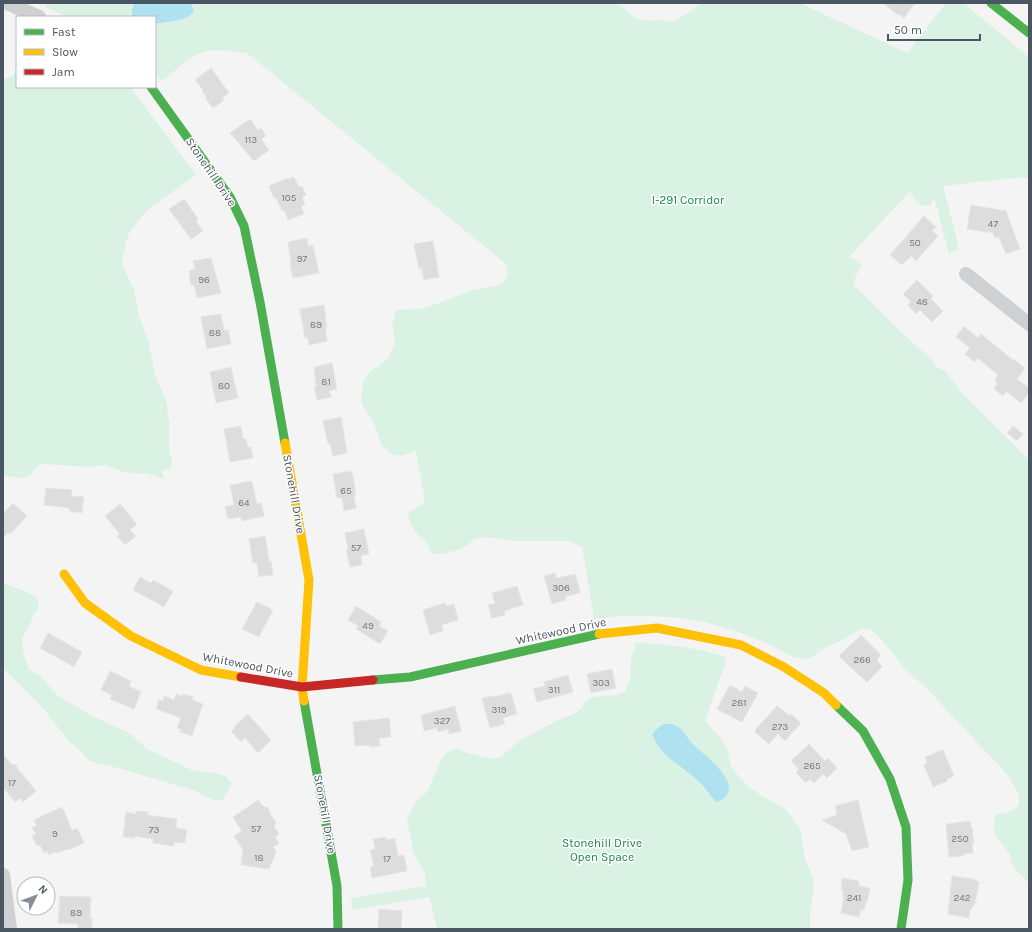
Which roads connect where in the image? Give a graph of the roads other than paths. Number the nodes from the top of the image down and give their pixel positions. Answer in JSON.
{"nodes":[{"id":1,"x":7,"y":3,"type":"edge"},
{"id":2,"x":991,"y":3,"type":"edge"},
{"id":3,"x":37,"y":16,"type":"edge"},
{"id":4,"x":1029,"y":33,"type":"edge"},
{"id":5,"x":152,"y":88,"type":"edge"},
{"id":6,"x":966,"y":274,"type":"dead end"},
{"id":7,"x":1029,"y":324,"type":"edge"},
{"id":8,"x":64,"y":574,"type":"dead end"},
{"id":9,"x":302,"y":687,"type":"junction"},
{"id":10,"x":3,"y":875,"type":"edge"},
{"id":11,"x":10,"y":929,"type":"edge"},
{"id":12,"x":338,"y":929,"type":"edge"},
{"id":13,"x":901,"y":929,"type":"edge"}],
"edges":[{"from":1,"to":3,"type":"street"},
{"from":2,"to":4,"type":"street"},
{"from":5,"to":9,"type":"street","name":"Stonehill Drive"},
{"from":6,"to":7,"type":"street"},
{"from":8,"to":9,"type":"street","name":"Whitewood Drive"},
{"from":9,"to":12,"type":"street","name":"Stonehill Drive"},
{"from":9,"to":13,"type":"street","name":"Whitewood Drive"},
{"from":10,"to":11,"type":"street"}]}
